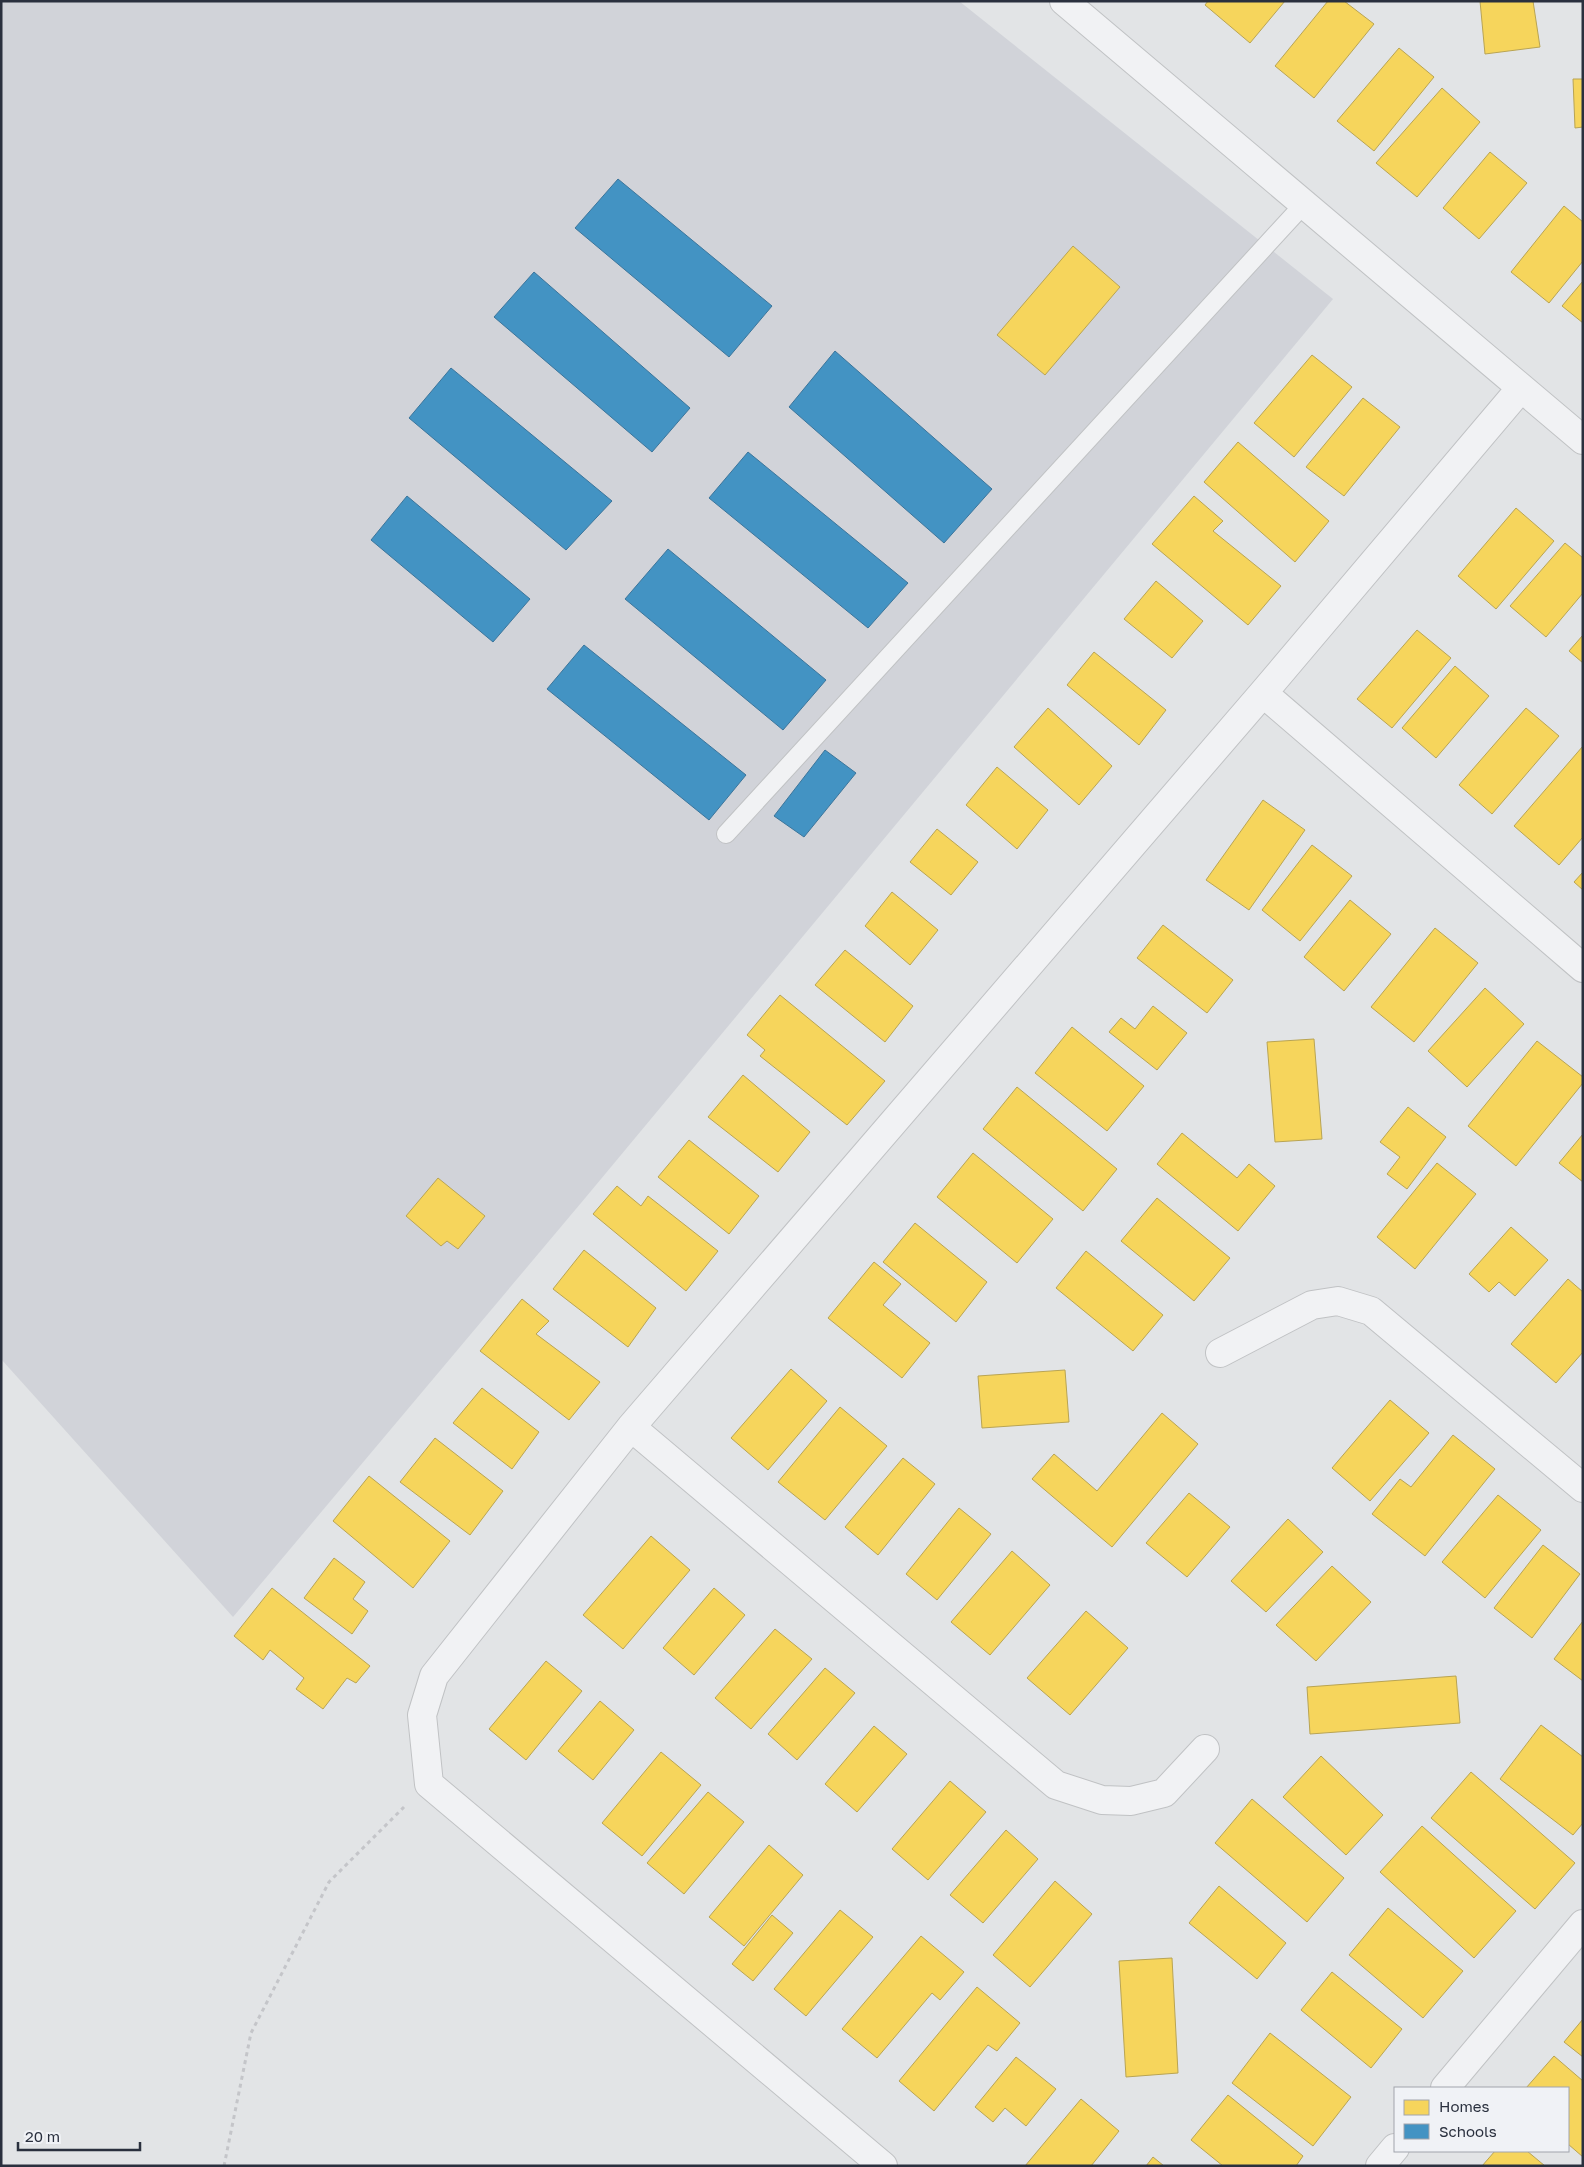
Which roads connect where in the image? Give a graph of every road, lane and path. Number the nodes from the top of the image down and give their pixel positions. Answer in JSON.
{"nodes":[{"id":1,"x":1064,"y":1,"type":"edge"},
{"id":2,"x":1304,"y":204,"type":"junction"},
{"id":3,"x":1521,"y":388,"type":"junction"},
{"id":4,"x":1583,"y":440,"type":"edge"},
{"id":5,"x":1263,"y":693,"type":"junction"},
{"id":6,"x":726,"y":834,"type":"dead end"},
{"id":7,"x":1583,"y":968,"type":"edge"},
{"id":8,"x":1220,"y":1353,"type":"dead end"},
{"id":9,"x":631,"y":1427,"type":"junction"},
{"id":10,"x":1583,"y":1488,"type":"edge"},
{"id":11,"x":1205,"y":1749,"type":"dead end"},
{"id":12,"x":429,"y":1784,"type":"junction"},
{"id":13,"x":1583,"y":1924,"type":"edge"},
{"id":14,"x":1446,"y":2087,"type":"edge"},
{"id":15,"x":1394,"y":2149,"type":"edge"},
{"id":16,"x":224,"y":2166,"type":"edge"},
{"id":17,"x":882,"y":2166,"type":"edge"},
{"id":18,"x":1380,"y":2166,"type":"edge"}],
"edges":[{"from":1,"to":2,"type":"street"},
{"from":2,"to":3,"type":"street"},
{"from":2,"to":6,"type":"lane"},
{"from":3,"to":4,"type":"street"},
{"from":3,"to":5,"type":"street"},
{"from":5,"to":7,"type":"street"},
{"from":5,"to":9,"type":"street"},
{"from":8,"to":10,"type":"street"},
{"from":9,"to":11,"type":"street"},
{"from":9,"to":12,"type":"street"},
{"from":12,"to":16,"type":"path"},
{"from":12,"to":17,"type":"street"},
{"from":13,"to":14,"type":"street"},
{"from":15,"to":18,"type":"street"}]}
